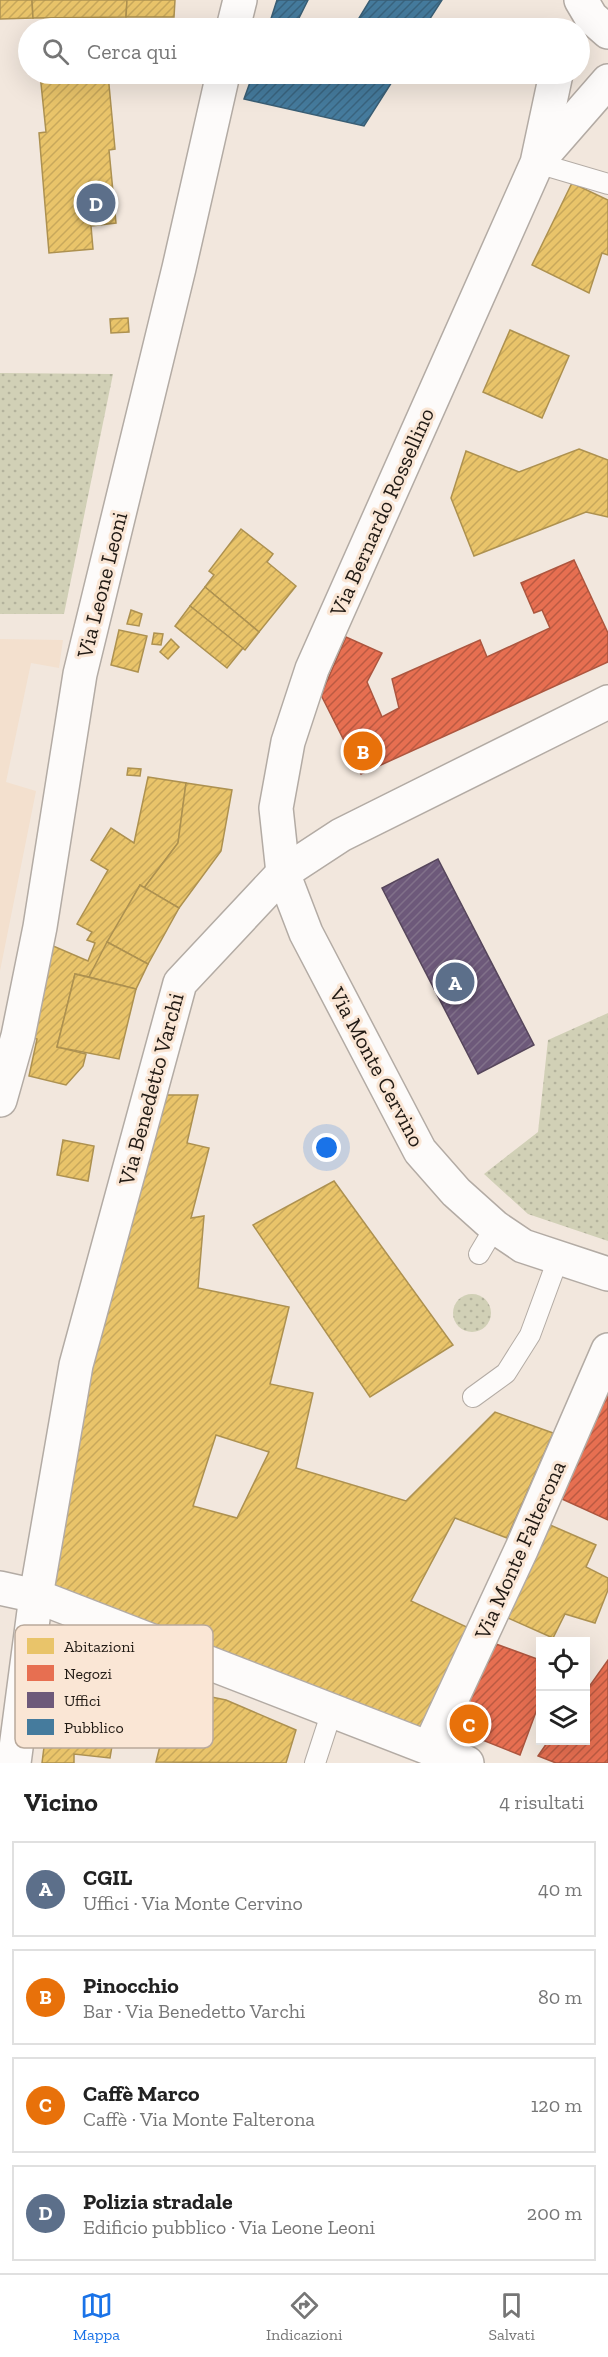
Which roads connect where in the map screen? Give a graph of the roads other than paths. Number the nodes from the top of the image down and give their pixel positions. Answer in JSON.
{"nodes":[{"id":1,"x":240,"y":0,"type":"edge"},
{"id":2,"x":574,"y":0,"type":"edge"},
{"id":3,"x":581,"y":0,"type":"edge"},
{"id":4,"x":236,"y":18,"type":"edge"},
{"id":5,"x":570,"y":18,"type":"edge"},
{"id":6,"x":608,"y":32,"type":"edge"},
{"id":7,"x":608,"y":81,"type":"edge"},
{"id":8,"x":221,"y":84,"type":"edge"},
{"id":9,"x":554,"y":84,"type":"edge"},
{"id":10,"x":537,"y":163,"type":"junction"},
{"id":11,"x":608,"y":184,"type":"edge"},
{"id":12,"x":608,"y":702,"type":"edge"},
{"id":13,"x":283,"y":873,"type":"junction"},
{"id":14,"x":0,"y":1100,"type":"edge"},
{"id":15,"x":558,"y":1259,"type":"junction"},
{"id":16,"x":608,"y":1274,"type":"edge"},
{"id":17,"x":608,"y":1350,"type":"edge"},
{"id":18,"x":473,"y":1397,"type":"dead end"},
{"id":19,"x":13,"y":1587,"type":"edge"},
{"id":20,"x":111,"y":1625,"type":"edge"},
{"id":21,"x":213,"y":1665,"type":"edge"},
{"id":22,"x":332,"y":1711,"type":"junction"},
{"id":23,"x":429,"y":1748,"type":"junction"},
{"id":24,"x":14,"y":1763,"type":"edge"},
{"id":25,"x":315,"y":1763,"type":"edge"},
{"id":26,"x":467,"y":1763,"type":"edge"}],
"edges":[{"from":1,"to":4,"type":"street"},
{"from":2,"to":5,"type":"street"},
{"from":3,"to":6,"type":"street"},
{"from":7,"to":10,"type":"street"},
{"from":8,"to":14,"type":"street","name":"Via Leone Leoni"},
{"from":9,"to":10,"type":"street"},
{"from":10,"to":11,"type":"lane"},
{"from":10,"to":13,"type":"street","name":"Via Bernardo Rossellino"},
{"from":12,"to":13,"type":"street","name":"Via Benedetto Varchi"},
{"from":13,"to":15,"type":"street","name":"Via Monte Cervino"},
{"from":13,"to":19,"type":"street","name":"Via Benedetto Varchi"},
{"from":15,"to":16,"type":"street","name":"Via Monte Cervino"},
{"from":15,"to":18,"type":"lane"},
{"from":17,"to":23,"type":"street","name":"Via Monte Falterona"},
{"from":19,"to":20,"type":"street"},
{"from":19,"to":24,"type":"street","name":"Via Benedetto Varchi"},
{"from":21,"to":22,"type":"street"},
{"from":22,"to":23,"type":"street"},
{"from":22,"to":25,"type":"lane"},
{"from":23,"to":26,"type":"street"}]}
